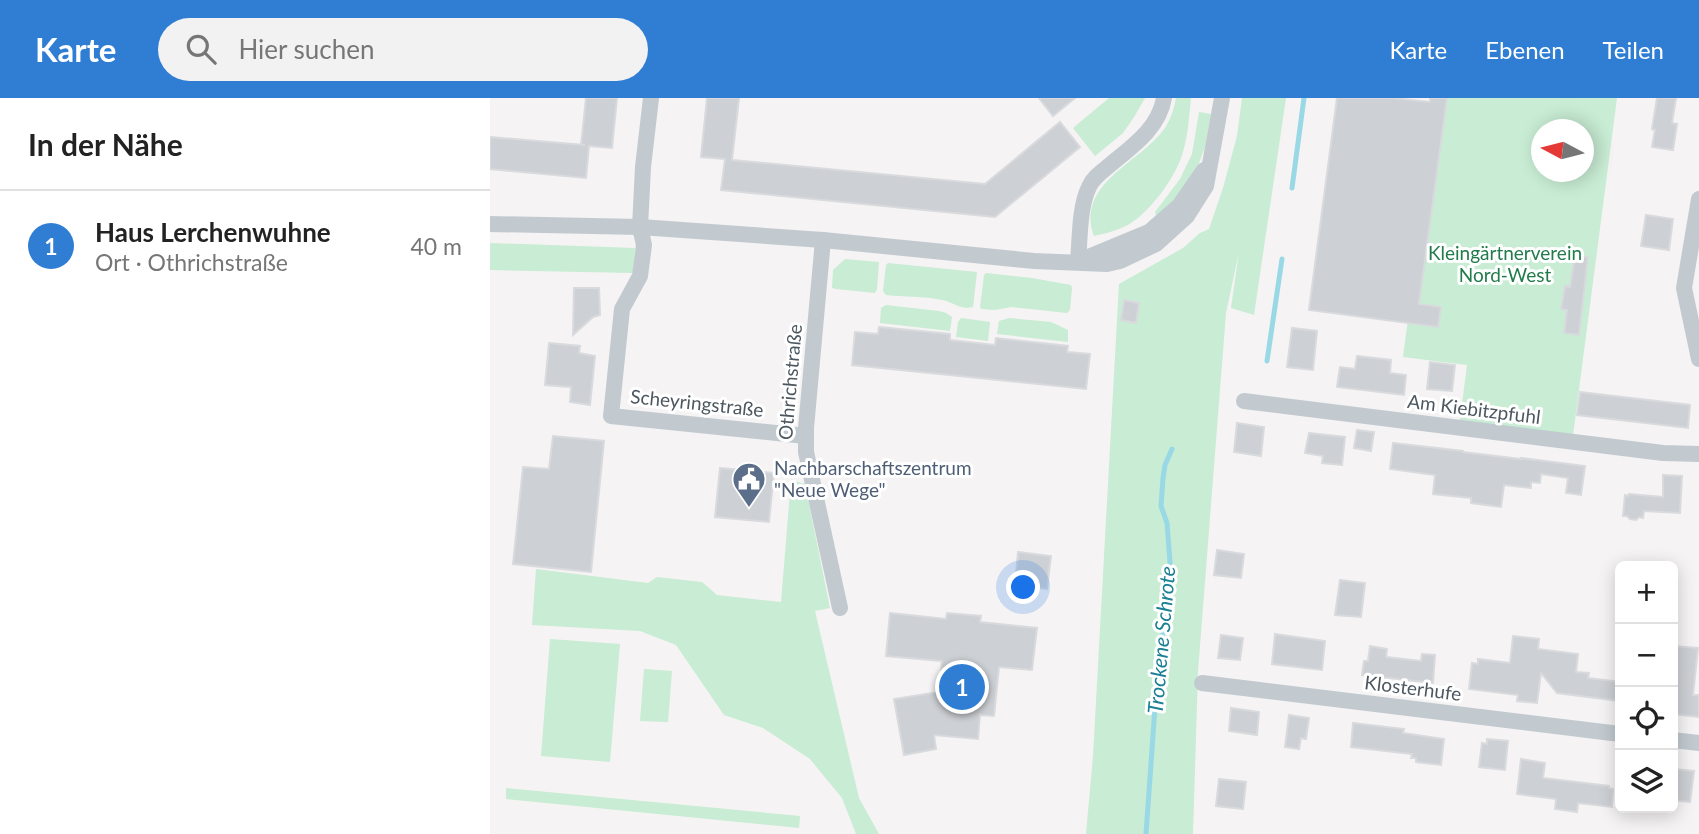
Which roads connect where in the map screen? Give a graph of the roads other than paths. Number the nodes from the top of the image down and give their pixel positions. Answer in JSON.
{"nodes":[{"id":1,"x":651,"y":98,"type":"edge"},
{"id":2,"x":1164,"y":98,"type":"edge"},
{"id":3,"x":1222,"y":98,"type":"edge"},
{"id":4,"x":1699,"y":199,"type":"edge"},
{"id":5,"x":490,"y":225,"type":"edge"},
{"id":6,"x":640,"y":227,"type":"junction"},
{"id":7,"x":823,"y":240,"type":"junction"},
{"id":8,"x":1078,"y":262,"type":"junction"},
{"id":9,"x":1699,"y":359,"type":"edge"},
{"id":10,"x":1244,"y":401,"type":"dead end"},
{"id":11,"x":805,"y":436,"type":"junction"},
{"id":12,"x":1699,"y":454,"type":"edge"},
{"id":13,"x":840,"y":608,"type":"dead end"},
{"id":14,"x":1202,"y":683,"type":"dead end"},
{"id":15,"x":1615,"y":733,"type":"edge"},
{"id":16,"x":1678,"y":741,"type":"edge"},
{"id":17,"x":1699,"y":743,"type":"edge"}],
"edges":[{"from":1,"to":6,"type":"street"},
{"from":2,"to":8,"type":"street"},
{"from":3,"to":8,"type":"street"},
{"from":4,"to":9,"type":"street"},
{"from":5,"to":6,"type":"street"},
{"from":6,"to":7,"type":"street"},
{"from":6,"to":11,"type":"street","name":"Scheyringstraße"},
{"from":7,"to":8,"type":"street"},
{"from":7,"to":11,"type":"street","name":"Othrichstraße"},
{"from":10,"to":12,"type":"street","name":"Am Kiebitzpfuhl"},
{"from":11,"to":13,"type":"street","name":"Othrichstraße"},
{"from":14,"to":15,"type":"street","name":"Klosterhufe"},
{"from":16,"to":17,"type":"street"}]}
